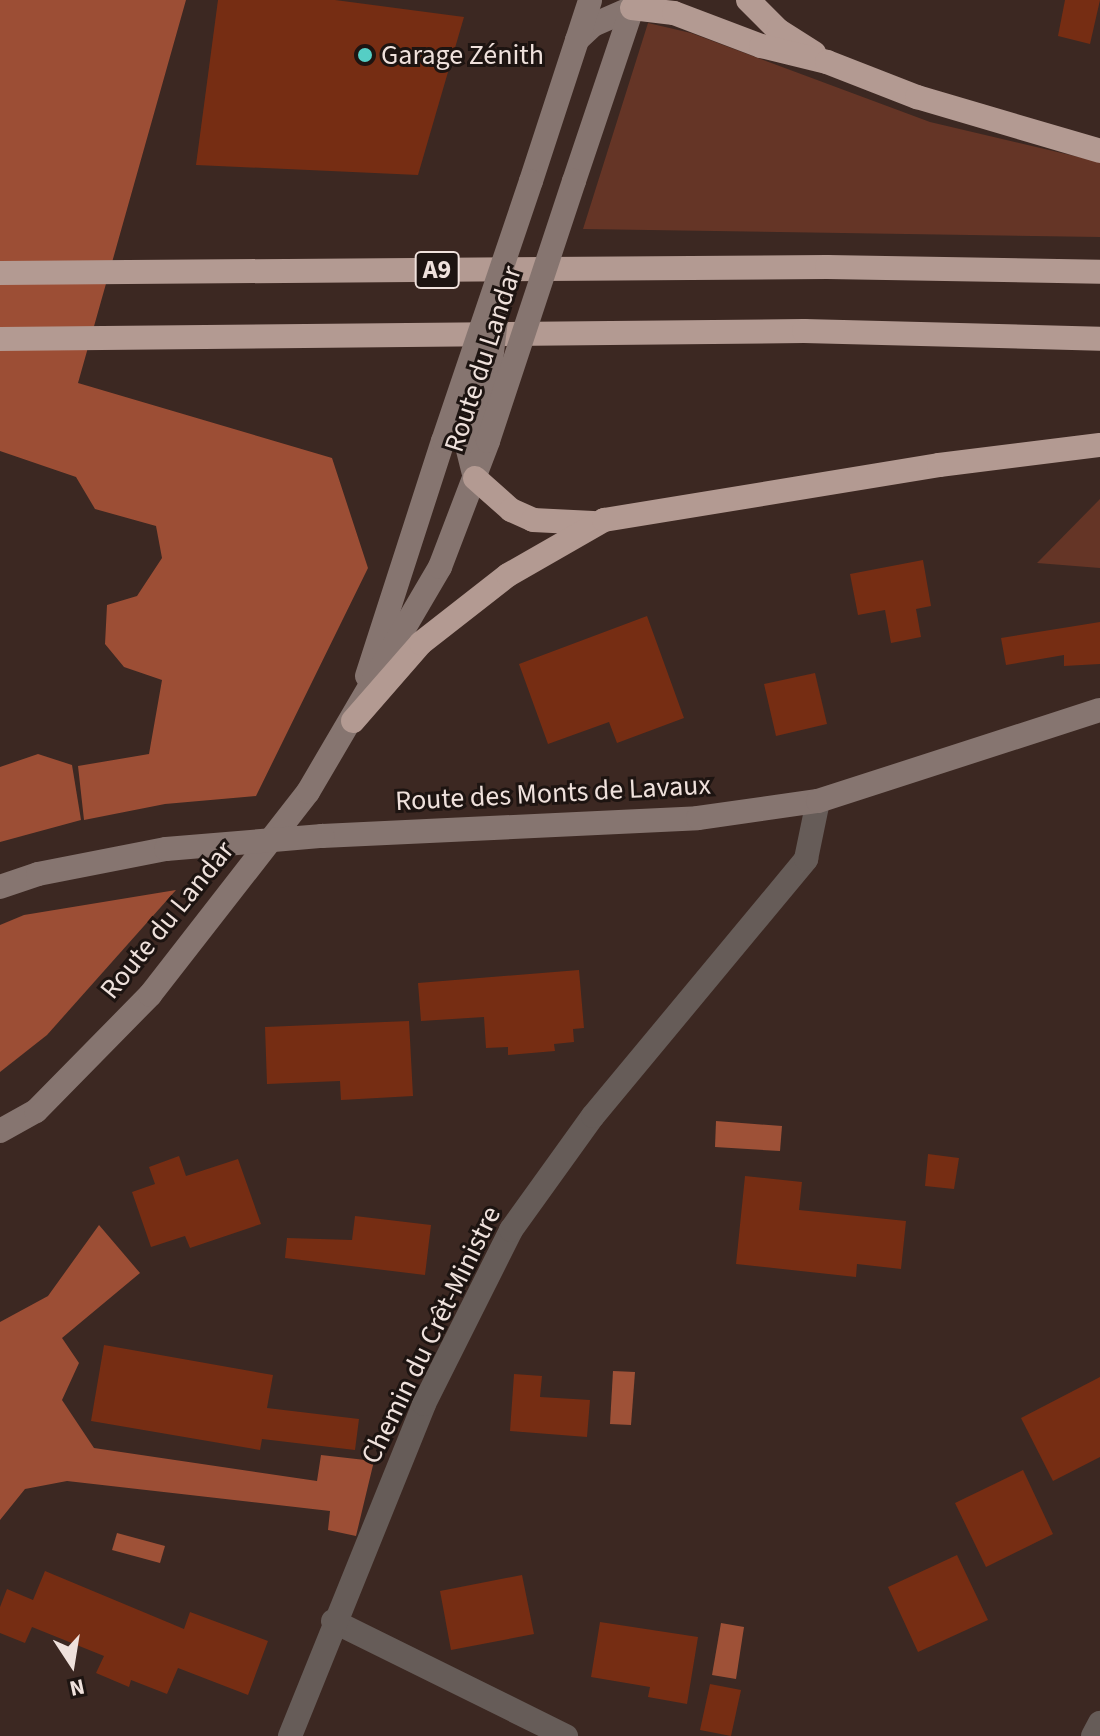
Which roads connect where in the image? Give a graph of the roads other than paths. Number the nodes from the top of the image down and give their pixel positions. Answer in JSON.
{"nodes":[{"id":1,"x":590,"y":0,"type":"edge"},
{"id":2,"x":748,"y":0,"type":"edge"},
{"id":3,"x":634,"y":4,"type":"edge"},
{"id":4,"x":577,"y":40,"type":"junction"},
{"id":5,"x":827,"y":62,"type":"junction"},
{"id":6,"x":1100,"y":151,"type":"edge"},
{"id":7,"x":1100,"y":272,"type":"edge"},
{"id":8,"x":0,"y":273,"type":"edge"},
{"id":9,"x":0,"y":339,"type":"edge"},
{"id":10,"x":1100,"y":339,"type":"edge"},
{"id":11,"x":466,"y":441,"type":"junction"},
{"id":12,"x":1100,"y":445,"type":"edge"},
{"id":13,"x":475,"y":478,"type":"junction"},
{"id":14,"x":604,"y":520,"type":"junction"},
{"id":15,"x":1100,"y":710,"type":"edge"},
{"id":16,"x":353,"y":721,"type":"junction"},
{"id":17,"x":818,"y":801,"type":"junction"},
{"id":18,"x":0,"y":887,"type":"edge"},
{"id":19,"x":0,"y":1131,"type":"edge"},
{"id":20,"x":333,"y":1621,"type":"junction"},
{"id":21,"x":1100,"y":1723,"type":"edge"},
{"id":22,"x":290,"y":1736,"type":"edge"},
{"id":23,"x":566,"y":1736,"type":"edge"},
{"id":24,"x":1093,"y":1736,"type":"edge"}],
"edges":[{"from":1,"to":4,"type":"main road","name":"Route du Landar"},
{"from":2,"to":5,"type":"highway"},
{"from":3,"to":4,"type":"main road"},
{"from":3,"to":5,"type":"highway"},
{"from":3,"to":11,"type":"main road","name":"Route du Landar","bridge":true},
{"from":4,"to":11,"type":"main road","name":"Route du Landar","bridge":true},
{"from":5,"to":6,"type":"highway"},
{"from":7,"to":8,"type":"highway","number":"A9"},
{"from":9,"to":10,"type":"highway"},
{"from":11,"to":13,"type":"main road","name":"Route du Landar"},
{"from":11,"to":16,"type":"main road","name":"Route du Landar"},
{"from":12,"to":14,"type":"highway"},
{"from":13,"to":14,"type":"highway"},
{"from":13,"to":16,"type":"main road","name":"Route du Landar"},
{"from":14,"to":16,"type":"highway"},
{"from":15,"to":17,"type":"main road","name":"Route des Monts de Lavaux"},
{"from":16,"to":19,"type":"main road","name":"Route du Landar"},
{"from":17,"to":18,"type":"main road","name":"Route des Monts de Lavaux","bridge":true},
{"from":17,"to":20,"type":"street","name":"Chemin du Crêt-Ministre"},
{"from":20,"to":22,"type":"street","name":"Chemin du Crêt-Ministre"},
{"from":20,"to":23,"type":"street"},
{"from":21,"to":24,"type":"street"}]}
